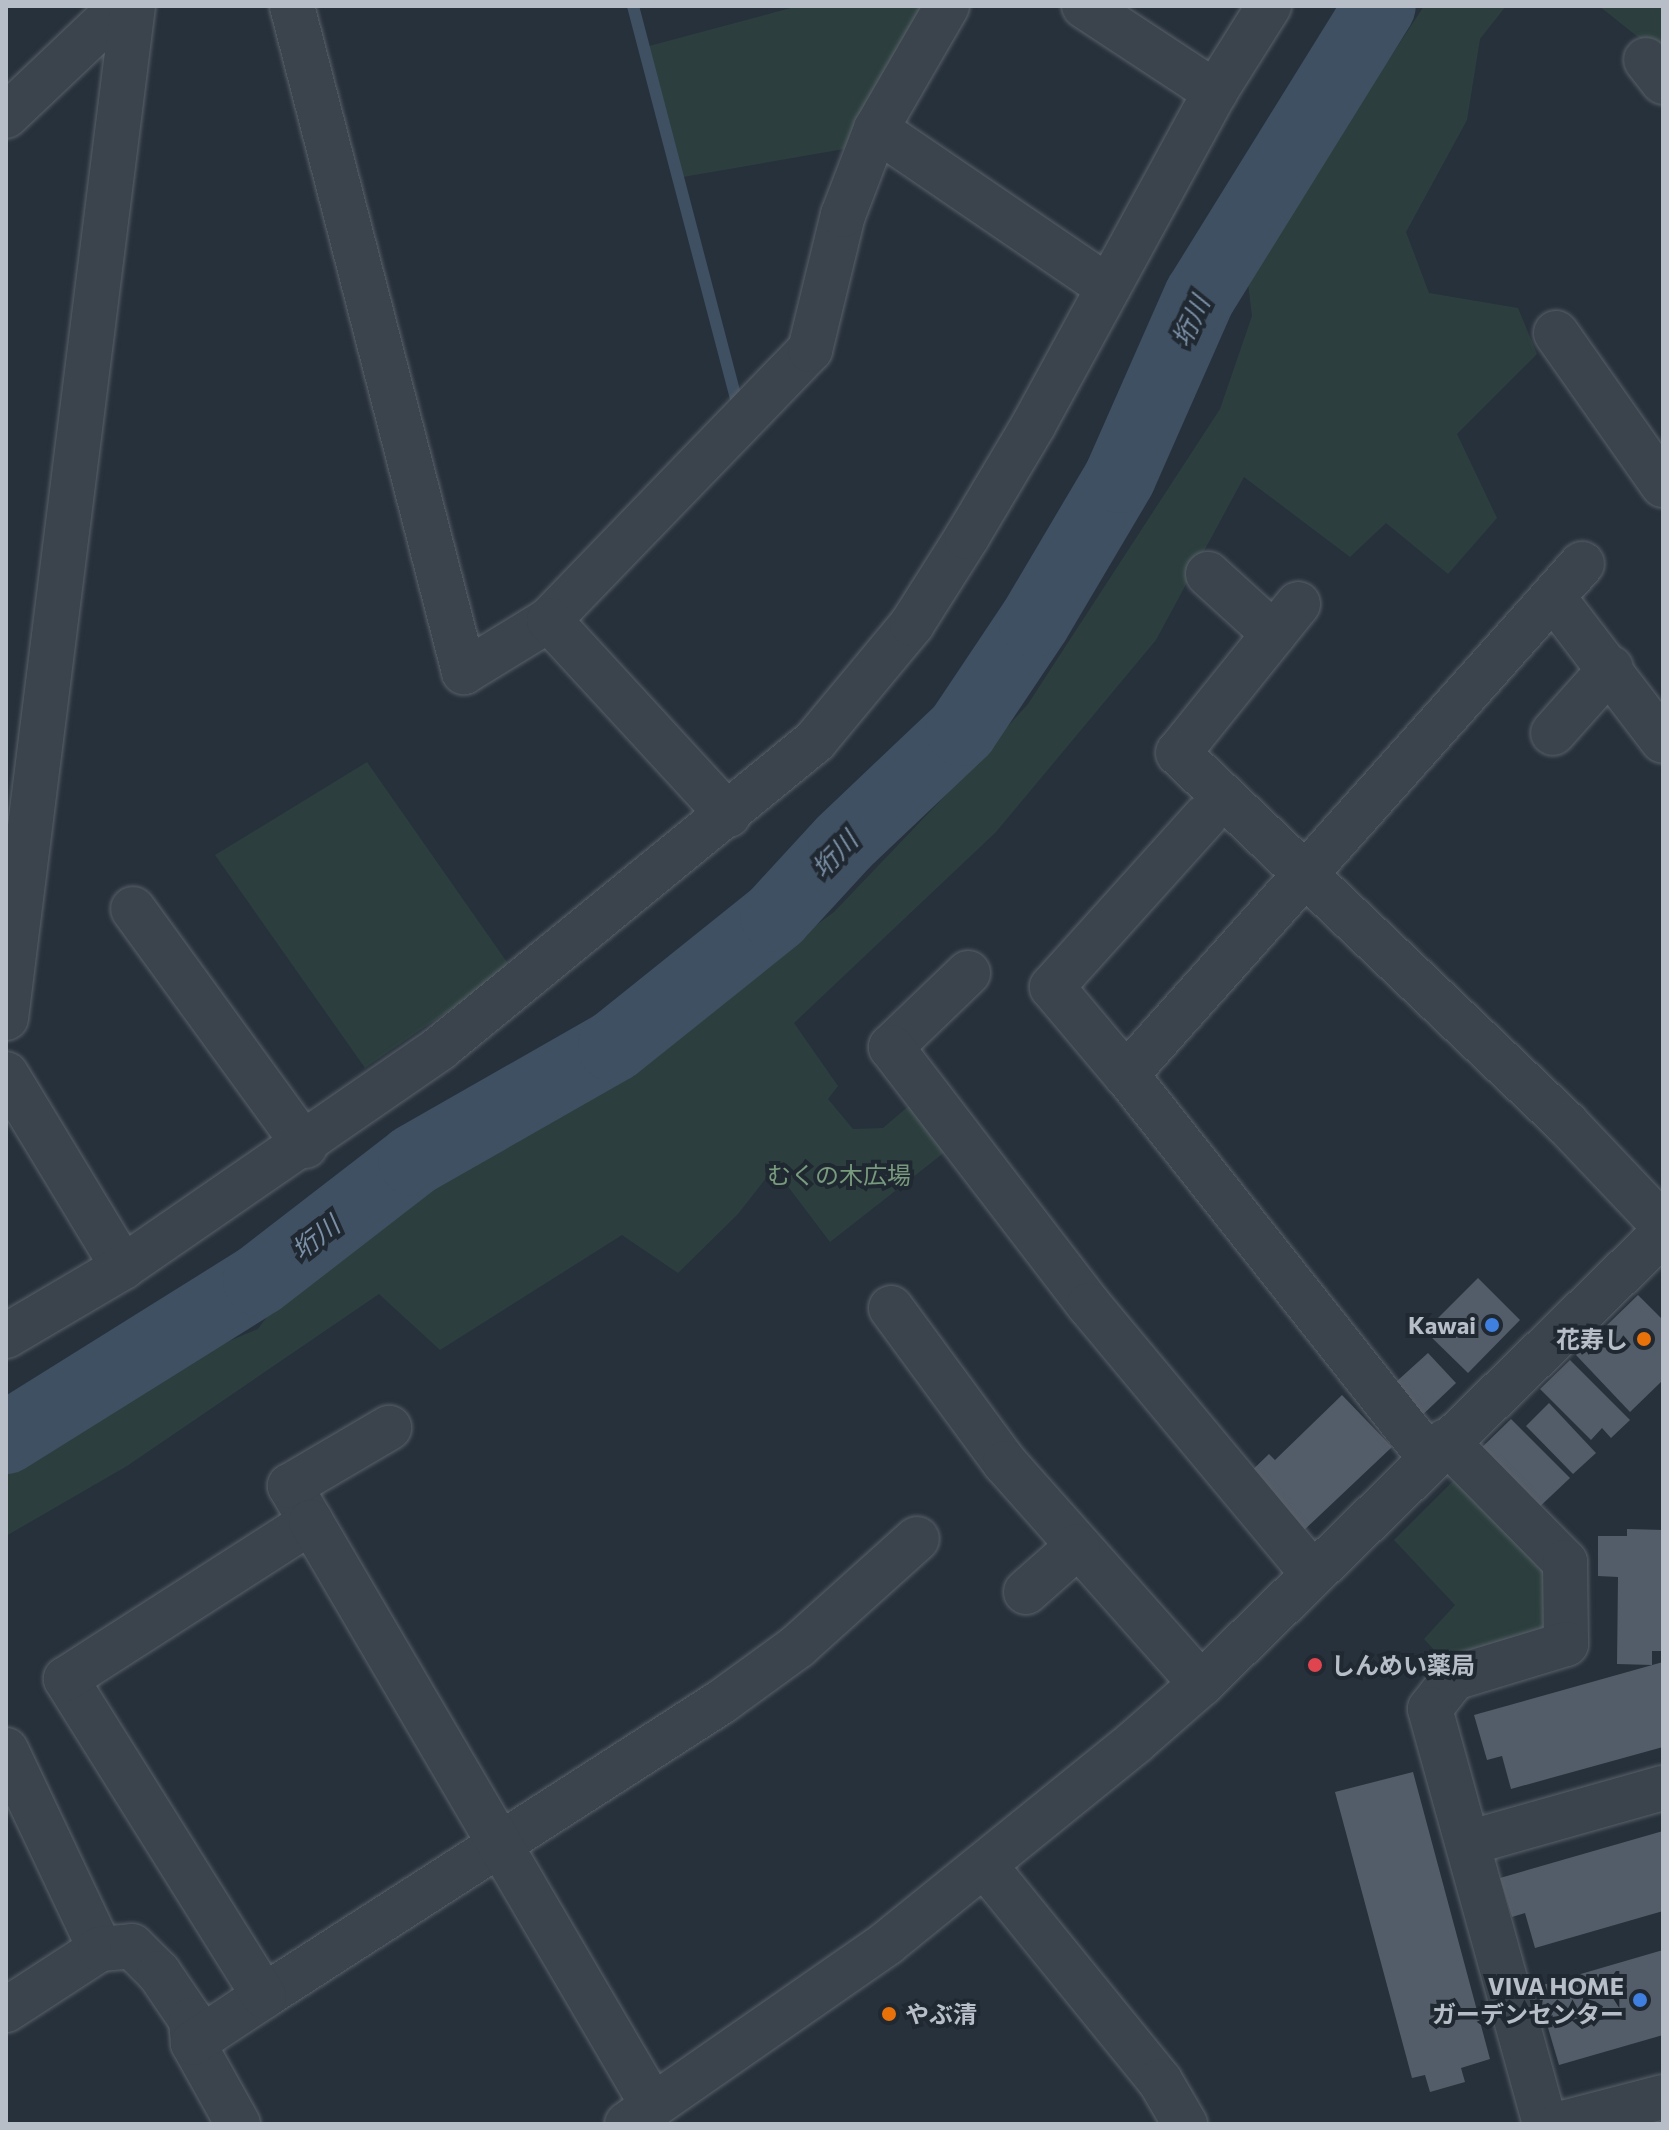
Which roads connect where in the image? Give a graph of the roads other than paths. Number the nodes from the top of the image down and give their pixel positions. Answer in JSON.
{"nodes":[{"id":1,"x":122,"y":6,"type":"edge"},
{"id":2,"x":133,"y":6,"type":"edge"},
{"id":3,"x":292,"y":6,"type":"edge"},
{"id":4,"x":947,"y":6,"type":"edge"},
{"id":5,"x":1084,"y":6,"type":"edge"},
{"id":6,"x":1269,"y":6,"type":"edge"},
{"id":7,"x":1215,"y":92,"type":"junction"},
{"id":8,"x":6,"y":116,"type":"edge"},
{"id":9,"x":876,"y":129,"type":"junction"},
{"id":10,"x":1108,"y":287,"type":"junction"},
{"id":11,"x":1556,"y":333,"type":"dead end"},
{"id":12,"x":1659,"y":479,"type":"edge"},
{"id":13,"x":1582,"y":564,"type":"dead end"},
{"id":14,"x":1208,"y":574,"type":"dead end"},
{"id":15,"x":1553,"y":597,"type":"junction"},
{"id":16,"x":549,"y":620,"type":"junction"},
{"id":17,"x":1611,"y":668,"type":"junction"},
{"id":18,"x":1553,"y":733,"type":"dead end"},
{"id":19,"x":1663,"y":741,"type":"edge"},
{"id":20,"x":728,"y":815,"type":"junction"},
{"id":21,"x":1205,"y":817,"type":"dead end"},
{"id":22,"x":1309,"y":875,"type":"junction"},
{"id":23,"x":133,"y":909,"type":"dead end"},
{"id":24,"x":968,"y":973,"type":"dead end"},
{"id":25,"x":6,"y":1018,"type":"edge"},
{"id":26,"x":6,"y":1074,"type":"edge"},
{"id":27,"x":1126,"y":1075,"type":"junction"},
{"id":28,"x":305,"y":1146,"type":"junction"},
{"id":29,"x":1663,"y":1225,"type":"edge"},
{"id":30,"x":1663,"y":1233,"type":"edge"},
{"id":31,"x":123,"y":1267,"type":"junction"},
{"id":32,"x":891,"y":1308,"type":"dead end"},
{"id":33,"x":6,"y":1336,"type":"edge"},
{"id":34,"x":389,"y":1428,"type":"dead end"},
{"id":35,"x":1438,"y":1450,"type":"junction"},
{"id":36,"x":311,"y":1522,"type":"junction"},
{"id":37,"x":917,"y":1539,"type":"dead end"},
{"id":38,"x":1078,"y":1546,"type":"junction"},
{"id":39,"x":1313,"y":1574,"type":"junction"},
{"id":40,"x":1026,"y":1592,"type":"dead end"},
{"id":41,"x":1201,"y":1684,"type":"junction"},
{"id":42,"x":6,"y":1750,"type":"edge"},
{"id":43,"x":1663,"y":1788,"type":"edge"},
{"id":44,"x":1468,"y":1843,"type":"junction"},
{"id":45,"x":503,"y":1847,"type":"junction"},
{"id":46,"x":986,"y":1867,"type":"junction"},
{"id":47,"x":100,"y":1949,"type":"junction"},
{"id":48,"x":264,"y":1996,"type":"junction"},
{"id":49,"x":6,"y":2010,"type":"edge"},
{"id":50,"x":193,"y":2043,"type":"junction"},
{"id":51,"x":1663,"y":2097,"type":"edge"},
{"id":52,"x":640,"y":2115,"type":"edge"},
{"id":53,"x":238,"y":2124,"type":"edge"},
{"id":54,"x":1185,"y":2124,"type":"edge"},
{"id":55,"x":1545,"y":2124,"type":"edge"},
{"id":56,"x":1559,"y":2124,"type":"edge"}],
"edges":[{"from":1,"to":8,"type":"street"},
{"from":2,"to":25,"type":"street"},
{"from":3,"to":16,"type":"street"},
{"from":4,"to":9,"type":"street"},
{"from":5,"to":7,"type":"street"},
{"from":6,"to":7,"type":"street"},
{"from":7,"to":10,"type":"street"},
{"from":9,"to":10,"type":"street"},
{"from":9,"to":16,"type":"street"},
{"from":10,"to":20,"type":"street"},
{"from":11,"to":12,"type":"street"},
{"from":13,"to":15,"type":"street"},
{"from":14,"to":22,"type":"street"},
{"from":15,"to":17,"type":"street"},
{"from":15,"to":22,"type":"street"},
{"from":16,"to":20,"type":"street"},
{"from":17,"to":18,"type":"street"},
{"from":17,"to":19,"type":"street"},
{"from":20,"to":28,"type":"street"},
{"from":21,"to":27,"type":"street"},
{"from":22,"to":27,"type":"street"},
{"from":22,"to":29,"type":"street"},
{"from":23,"to":28,"type":"street"},
{"from":24,"to":39,"type":"street"},
{"from":26,"to":31,"type":"street"},
{"from":27,"to":35,"type":"street"},
{"from":28,"to":31,"type":"street"},
{"from":30,"to":35,"type":"street"},
{"from":31,"to":33,"type":"street"},
{"from":32,"to":38,"type":"street"},
{"from":34,"to":36,"type":"street"},
{"from":35,"to":39,"type":"street"},
{"from":35,"to":44,"type":"street"},
{"from":36,"to":45,"type":"street"},
{"from":36,"to":48,"type":"street"},
{"from":37,"to":45,"type":"street"},
{"from":38,"to":40,"type":"street"},
{"from":38,"to":41,"type":"street"},
{"from":39,"to":41,"type":"street"},
{"from":41,"to":46,"type":"street"},
{"from":42,"to":47,"type":"street"},
{"from":43,"to":44,"type":"street"},
{"from":44,"to":55,"type":"street"},
{"from":45,"to":48,"type":"street"},
{"from":45,"to":52,"type":"street"},
{"from":46,"to":52,"type":"street"},
{"from":46,"to":54,"type":"street"},
{"from":47,"to":49,"type":"street"},
{"from":47,"to":50,"type":"street"},
{"from":48,"to":50,"type":"street"},
{"from":50,"to":53,"type":"street"},
{"from":51,"to":56,"type":"street"}]}
